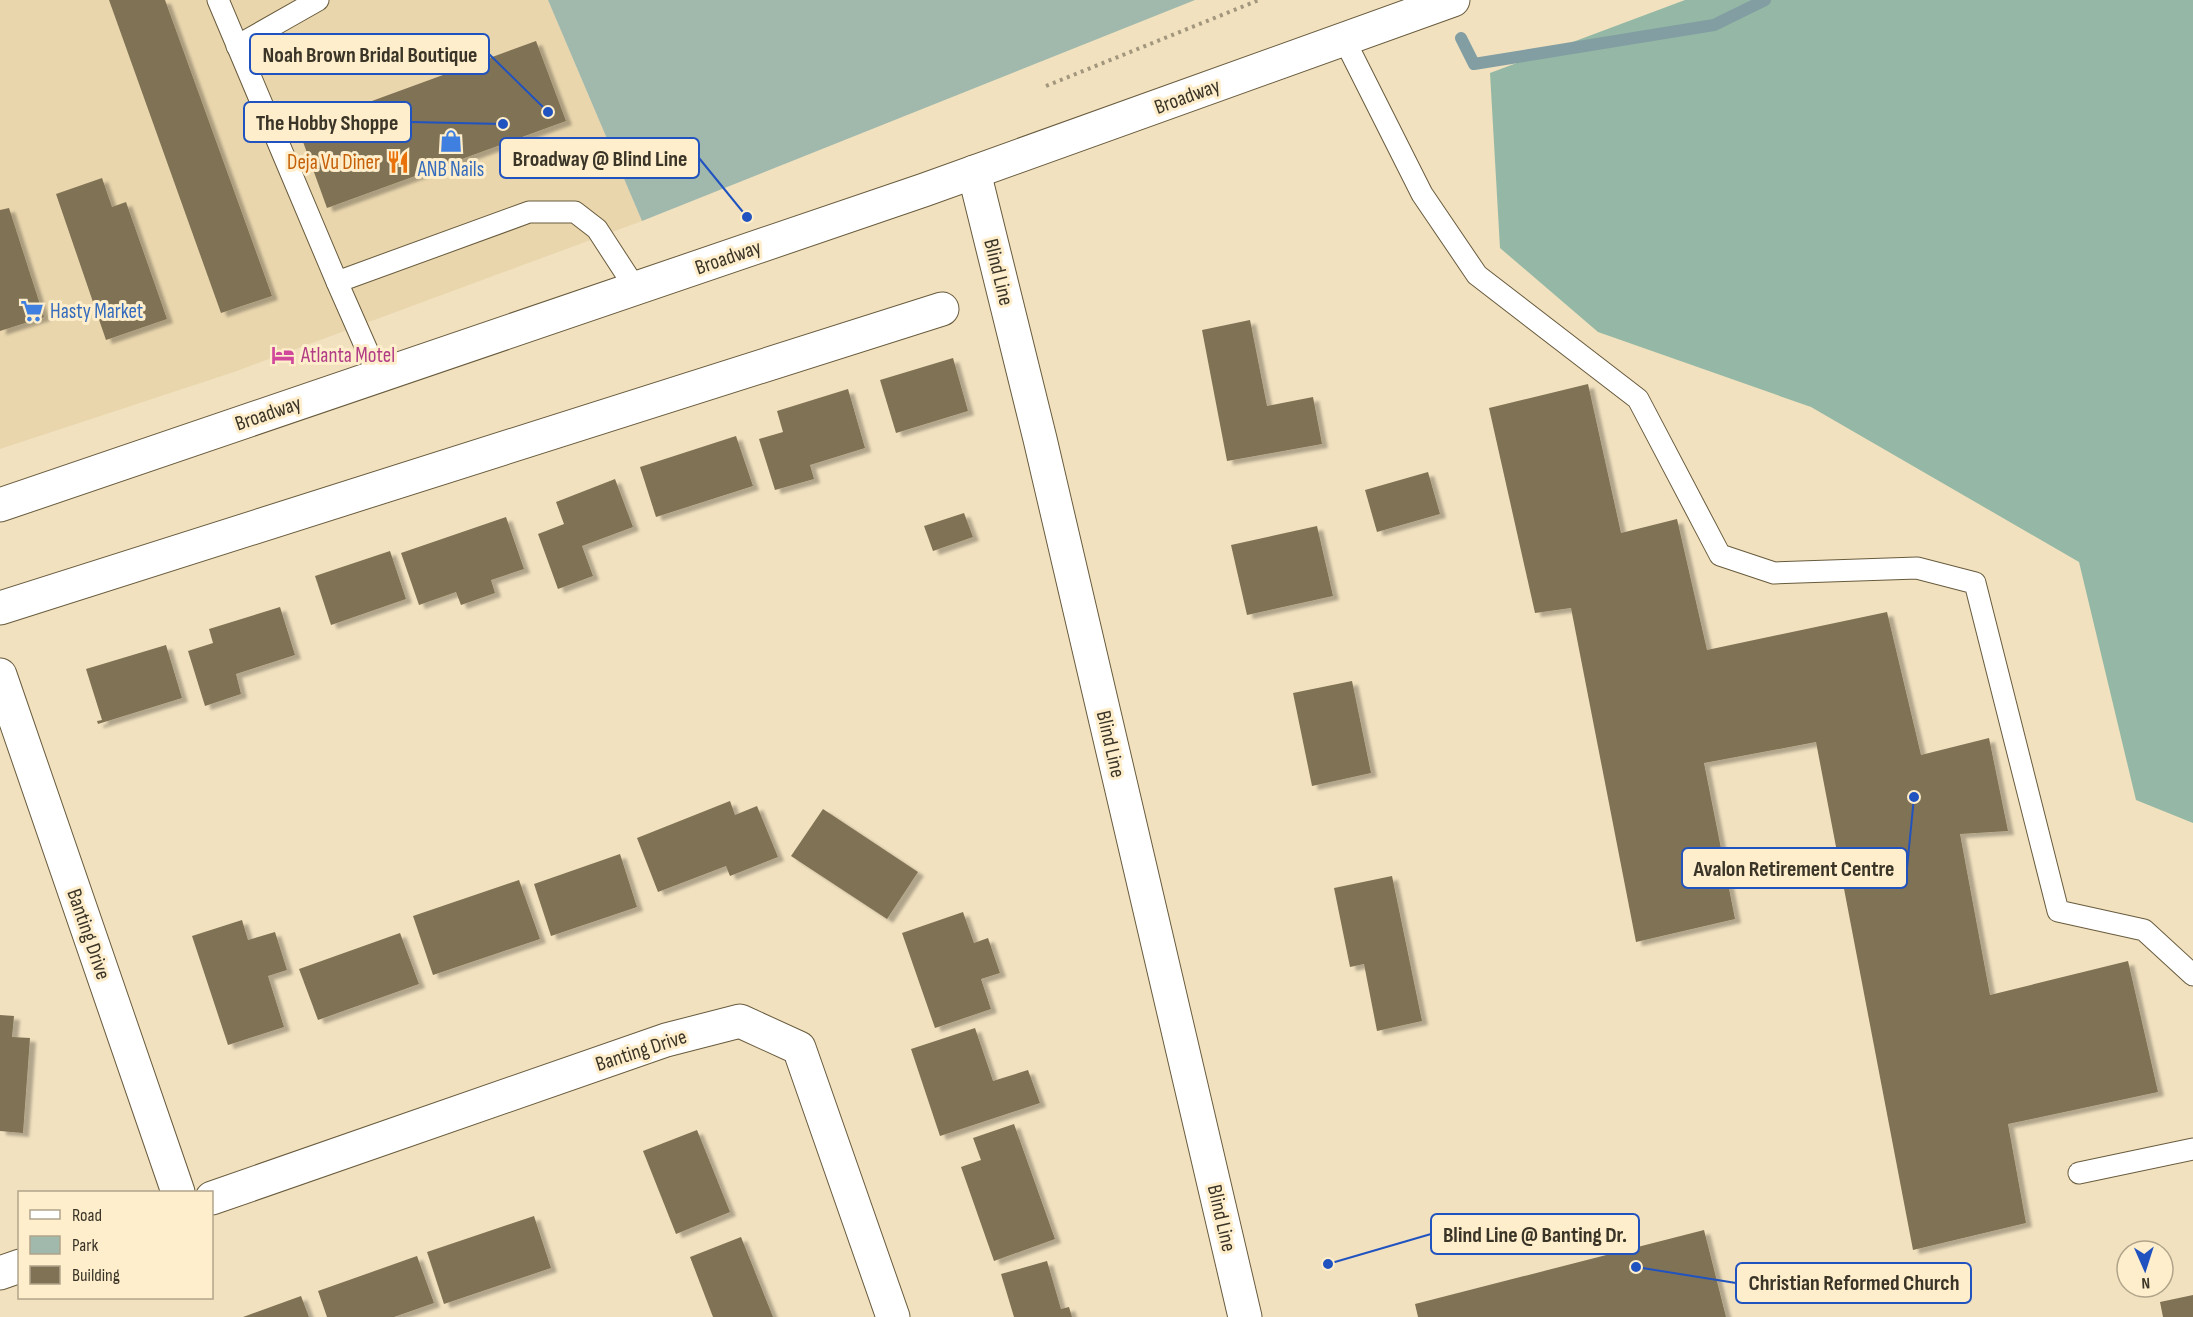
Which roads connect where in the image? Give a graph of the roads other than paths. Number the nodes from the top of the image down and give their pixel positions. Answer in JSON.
{"nodes":[{"id":1,"x":218,"y":0,"type":"edge"},
{"id":2,"x":318,"y":0,"type":"edge"},
{"id":3,"x":1454,"y":0,"type":"edge"},
{"id":4,"x":1344,"y":39,"type":"junction"},
{"id":5,"x":237,"y":46,"type":"junction"},
{"id":6,"x":974,"y":172,"type":"junction"},
{"id":7,"x":337,"y":282,"type":"junction"},
{"id":8,"x":636,"y":289,"type":"junction"},
{"id":9,"x":942,"y":309,"type":"dead end"},
{"id":10,"x":378,"y":375,"type":"junction"},
{"id":11,"x":0,"y":505,"type":"edge"},
{"id":12,"x":0,"y":608,"type":"edge"},
{"id":13,"x":0,"y":675,"type":"edge"},
{"id":14,"x":2193,"y":975,"type":"edge"},
{"id":15,"x":2193,"y":1149,"type":"edge"},
{"id":16,"x":2079,"y":1173,"type":"dead end"},
{"id":17,"x":178,"y":1191,"type":"edge"},
{"id":18,"x":213,"y":1198,"type":"edge"},
{"id":19,"x":18,"y":1267,"type":"edge"},
{"id":20,"x":0,"y":1273,"type":"edge"},
{"id":21,"x":893,"y":1317,"type":"edge"},
{"id":22,"x":1245,"y":1317,"type":"edge"}],
"edges":[{"from":1,"to":5,"type":"lane"},
{"from":2,"to":5,"type":"lane"},
{"from":3,"to":4,"type":"street","name":"Broadway"},
{"from":4,"to":6,"type":"street","name":"Broadway"},
{"from":4,"to":14,"type":"lane"},
{"from":5,"to":7,"type":"lane"},
{"from":6,"to":8,"type":"street","name":"Broadway"},
{"from":6,"to":22,"type":"street","name":"Blind Line"},
{"from":7,"to":8,"type":"lane"},
{"from":7,"to":10,"type":"lane"},
{"from":8,"to":10,"type":"street","name":"Broadway"},
{"from":9,"to":12,"type":"street"},
{"from":10,"to":11,"type":"street","name":"Broadway"},
{"from":13,"to":17,"type":"street","name":"Banting Drive"},
{"from":15,"to":16,"type":"lane"},
{"from":18,"to":21,"type":"street","name":"Banting Drive"},
{"from":19,"to":20,"type":"street"}]}
